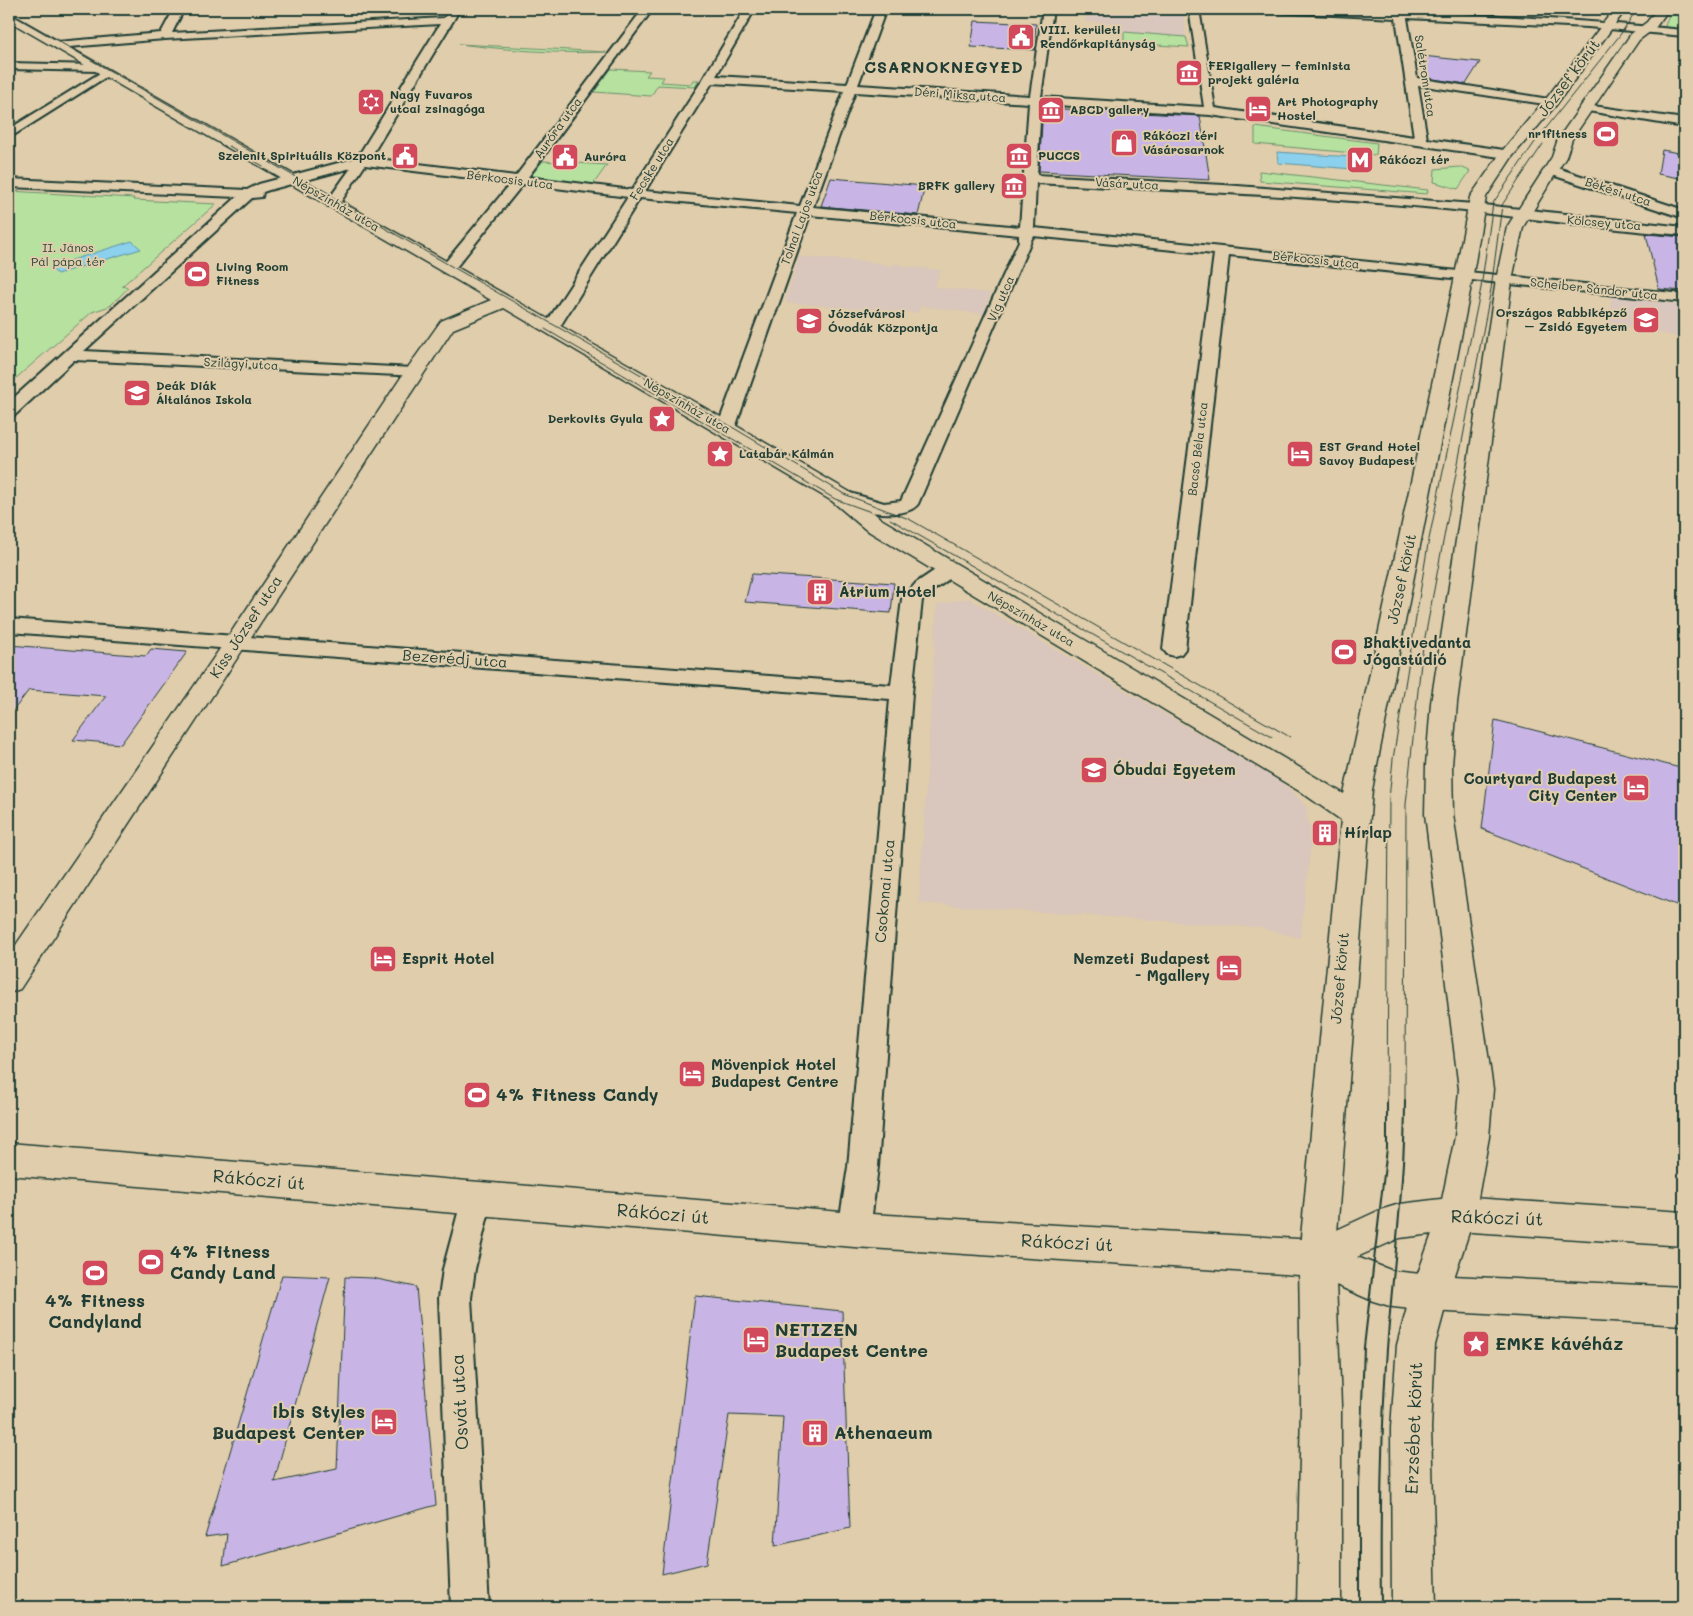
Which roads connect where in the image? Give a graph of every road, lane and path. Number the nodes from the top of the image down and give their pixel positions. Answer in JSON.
{"nodes":[{"id":1,"x":179,"y":9,"type":"edge"},
{"id":2,"x":455,"y":9,"type":"edge"},
{"id":3,"x":648,"y":9,"type":"edge"},
{"id":4,"x":750,"y":9,"type":"edge"},
{"id":5,"x":881,"y":9,"type":"edge"},
{"id":6,"x":1048,"y":9,"type":"edge"},
{"id":7,"x":1194,"y":9,"type":"edge"},
{"id":8,"x":1271,"y":9,"type":"edge"},
{"id":9,"x":1620,"y":9,"type":"edge"},
{"id":10,"x":1663,"y":9,"type":"edge"},
{"id":11,"x":1344,"y":10,"type":"edge"},
{"id":12,"x":1401,"y":15,"type":"junction"},
{"id":13,"x":9,"y":16,"type":"edge"},
{"id":14,"x":448,"y":21,"type":"junction"},
{"id":15,"x":1609,"y":26,"type":"junction"},
{"id":16,"x":1644,"y":29,"type":"junction"},
{"id":17,"x":1684,"y":33,"type":"edge"},
{"id":18,"x":165,"y":36,"type":"junction"},
{"id":19,"x":57,"y":45,"type":"junction"},
{"id":20,"x":9,"y":66,"type":"edge"},
{"id":21,"x":101,"y":70,"type":"junction"},
{"id":22,"x":709,"y":79,"type":"junction"},
{"id":23,"x":1412,"y":81,"type":"junction"},
{"id":24,"x":850,"y":88,"type":"junction"},
{"id":25,"x":1035,"y":100,"type":"junction"},
{"id":26,"x":1551,"y":102,"type":"junction"},
{"id":27,"x":1586,"y":108,"type":"junction"},
{"id":28,"x":1210,"y":111,"type":"junction"},
{"id":29,"x":1684,"y":123,"type":"edge"},
{"id":30,"x":9,"y":134,"type":"edge"},
{"id":31,"x":1421,"y":142,"type":"junction"},
{"id":32,"x":1507,"y":154,"type":"junction"},
{"id":33,"x":362,"y":162,"type":"junction"},
{"id":34,"x":1551,"y":170,"type":"junction"},
{"id":35,"x":1031,"y":179,"type":"junction"},
{"id":36,"x":293,"y":180,"type":"junction"},
{"id":37,"x":519,"y":181,"type":"junction"},
{"id":38,"x":9,"y":184,"type":"edge"},
{"id":39,"x":309,"y":188,"type":"junction"},
{"id":40,"x":204,"y":192,"type":"junction"},
{"id":41,"x":248,"y":194,"type":"junction"},
{"id":42,"x":636,"y":194,"type":"junction"},
{"id":43,"x":333,"y":203,"type":"junction"},
{"id":44,"x":1474,"y":208,"type":"junction"},
{"id":45,"x":804,"y":209,"type":"junction"},
{"id":46,"x":228,"y":212,"type":"junction"},
{"id":47,"x":1684,"y":214,"type":"edge"},
{"id":48,"x":1523,"y":215,"type":"junction"},
{"id":49,"x":1684,"y":231,"type":"edge"},
{"id":50,"x":1028,"y":232,"type":"junction"},
{"id":51,"x":1222,"y":250,"type":"junction"},
{"id":52,"x":448,"y":268,"type":"junction"},
{"id":53,"x":1464,"y":276,"type":"junction"},
{"id":54,"x":1504,"y":280,"type":"junction"},
{"id":55,"x":1684,"y":298,"type":"edge"},
{"id":56,"x":505,"y":301,"type":"junction"},
{"id":57,"x":551,"y":328,"type":"junction"},
{"id":58,"x":69,"y":355,"type":"junction"},
{"id":59,"x":413,"y":373,"type":"junction"},
{"id":60,"x":9,"y":411,"type":"edge"},
{"id":61,"x":726,"y":428,"type":"junction"},
{"id":62,"x":840,"y":496,"type":"junction"},
{"id":63,"x":948,"y":570,"type":"junction"},
{"id":64,"x":9,"y":626,"type":"edge"},
{"id":65,"x":237,"y":642,"type":"junction"},
{"id":66,"x":1174,"y":649,"type":"dead end"},
{"id":67,"x":901,"y":693,"type":"junction"},
{"id":68,"x":1354,"y":815,"type":"junction"},
{"id":69,"x":9,"y":980,"type":"edge"},
{"id":70,"x":9,"y":1159,"type":"edge"},
{"id":71,"x":477,"y":1198,"type":"junction"},
{"id":72,"x":1457,"y":1214,"type":"junction"},
{"id":73,"x":1684,"y":1229,"type":"edge"},
{"id":74,"x":854,"y":1230,"type":"junction"},
{"id":75,"x":1444,"y":1254,"type":"joint"},
{"id":76,"x":1317,"y":1258,"type":"junction"},
{"id":77,"x":1430,"y":1293,"type":"junction"},
{"id":78,"x":1684,"y":1306,"type":"edge"},
{"id":79,"x":470,"y":1607,"type":"edge"},
{"id":80,"x":1319,"y":1607,"type":"edge"},
{"id":81,"x":1414,"y":1607,"type":"edge"}],
"edges":[{"from":1,"to":18,"type":"street"},
{"from":2,"to":14,"type":"street"},
{"from":3,"to":37,"type":"street","name":"Auróra utca"},
{"from":4,"to":22,"type":"street","name":"Fecske utca"},
{"from":5,"to":24,"type":"street","name":"Tolnai Lajos utca"},
{"from":6,"to":25,"type":"street","name":"Víg utca"},
{"from":7,"to":28,"type":"street"},
{"from":8,"to":11,"type":"street"},
{"from":9,"to":15,"type":"main road","name":"József körút"},
{"from":10,"to":16,"type":"main road","name":"József körút"},
{"from":11,"to":12,"type":"street"},
{"from":12,"to":15,"type":"street"},
{"from":12,"to":23,"type":"street","name":"Salétrom utca"},
{"from":13,"to":19,"type":"main road","name":"Népszínház utca"},
{"from":14,"to":18,"type":"street"},
{"from":14,"to":33,"type":"street"},
{"from":15,"to":16,"type":"street"},
{"from":15,"to":26,"type":"main road","name":"József körút"},
{"from":16,"to":17,"type":"street"},
{"from":16,"to":27,"type":"main road","name":"József körút"},
{"from":18,"to":19,"type":"street"},
{"from":19,"to":21,"type":"main road","name":"Népszínház utca"},
{"from":20,"to":21,"type":"street"},
{"from":21,"to":30,"type":"street"},
{"from":21,"to":36,"type":"main road","name":"Népszínház utca"},
{"from":22,"to":24,"type":"street","name":"Déri Miksa utca"},
{"from":22,"to":42,"type":"street","name":"Fecske utca"},
{"from":23,"to":26,"type":"street"},
{"from":23,"to":31,"type":"street","name":"Salétrom utca"},
{"from":24,"to":25,"type":"street","name":"Déri Miksa utca"},
{"from":24,"to":45,"type":"street","name":"Tolnai Lajos utca"},
{"from":25,"to":28,"type":"street","name":"Déri Miksa utca"},
{"from":25,"to":35,"type":"street","name":"Víg utca"},
{"from":26,"to":32,"type":"main road","name":"József körút"},
{"from":27,"to":29,"type":"street"},
{"from":27,"to":34,"type":"main road","name":"József körút"},
{"from":28,"to":31,"type":"street"},
{"from":31,"to":32,"type":"street"},
{"from":32,"to":44,"type":"main road","name":"József körút"},
{"from":33,"to":36,"type":"street"},
{"from":33,"to":37,"type":"street","name":"Bérkocsis utca"},
{"from":33,"to":39,"type":"street"},
{"from":33,"to":43,"type":"street"},
{"from":34,"to":47,"type":"street","name":"Békési utca"},
{"from":34,"to":48,"type":"main road","name":"József körút"},
{"from":35,"to":44,"type":"street","name":"Vásár utca"},
{"from":35,"to":50,"type":"street","name":"Víg utca"},
{"from":36,"to":39,"type":"main road","name":"Népszínház utca"},
{"from":36,"to":41,"type":"street"},
{"from":37,"to":42,"type":"street","name":"Bérkocsis utca"},
{"from":37,"to":52,"type":"street","name":"Auróra utca"},
{"from":38,"to":40,"type":"street"},
{"from":39,"to":41,"type":"street"},
{"from":39,"to":43,"type":"main road","name":"Népszínház utca"},
{"from":40,"to":41,"type":"street"},
{"from":40,"to":46,"type":"street"},
{"from":41,"to":46,"type":"street"},
{"from":42,"to":45,"type":"street","name":"Bérkocsis utca"},
{"from":42,"to":57,"type":"street","name":"Fecske utca"},
{"from":43,"to":52,"type":"main road","name":"Népszínház utca"},
{"from":44,"to":48,"type":"street","name":"Kölcsey utca"},
{"from":44,"to":53,"type":"main road","name":"József körút"},
{"from":45,"to":50,"type":"street","name":"Bérkocsis utca"},
{"from":45,"to":61,"type":"street","name":"Tolnai Lajos utca"},
{"from":46,"to":58,"type":"street"},
{"from":48,"to":49,"type":"street","name":"Kölcsey utca"},
{"from":48,"to":54,"type":"main road","name":"József körút"},
{"from":50,"to":51,"type":"street","name":"Bérkocsis utca"},
{"from":50,"to":62,"type":"street","name":"Víg utca"},
{"from":51,"to":53,"type":"street","name":"Bérkocsis utca"},
{"from":51,"to":66,"type":"street","name":"Bacsó Béla utca"},
{"from":52,"to":56,"type":"main road","name":"Népszínház utca"},
{"from":53,"to":54,"type":"street","name":"Bérkocsis utca"},
{"from":53,"to":68,"type":"main road","name":"József körút"},
{"from":54,"to":55,"type":"street","name":"Scheiber Sándor utca"},
{"from":54,"to":72,"type":"main road","name":"József körút"},
{"from":56,"to":57,"type":"main road","name":"Népszínház utca"},
{"from":56,"to":59,"type":"main road","name":"Kiss József utca"},
{"from":57,"to":61,"type":"main road","name":"Népszínház utca"},
{"from":58,"to":59,"type":"street","name":"Szilágyi utca"},
{"from":58,"to":60,"type":"street"},
{"from":59,"to":65,"type":"main road","name":"Kiss József utca"},
{"from":61,"to":62,"type":"main road","name":"Népszínház utca"},
{"from":62,"to":63,"type":"main road","name":"Népszínház utca"},
{"from":63,"to":67,"type":"street","name":"Csokonai utca"},
{"from":63,"to":68,"type":"main road","name":"Népszínház utca"},
{"from":64,"to":65,"type":"street","name":"Bezerédj utca"},
{"from":65,"to":67,"type":"street","name":"Bezerédj utca"},
{"from":65,"to":69,"type":"main road","name":"Kiss József utca"},
{"from":67,"to":74,"type":"street","name":"Csokonai utca"},
{"from":68,"to":76,"type":"main road","name":"József körút"},
{"from":70,"to":71,"type":"main road","name":"Rákóczi út"},
{"from":71,"to":74,"type":"main road","name":"Rákóczi út"},
{"from":71,"to":79,"type":"street","name":"Osvát utca"},
{"from":72,"to":73,"type":"main road","name":"Rákóczi út"},
{"from":72,"to":75,"type":"main road","name":"József körút"},
{"from":72,"to":76,"type":"main road","name":"Rákóczi út"},
{"from":74,"to":76,"type":"main road","name":"Rákóczi út"},
{"from":75,"to":77,"type":"main road","name":"Erzsébet körút"},
{"from":76,"to":77,"type":"main road","name":"Rákóczi út"},
{"from":76,"to":80,"type":"main road"},
{"from":77,"to":78,"type":"main road","name":"Rákóczi út"},
{"from":77,"to":81,"type":"main road","name":"Erzsébet körút"}]}
